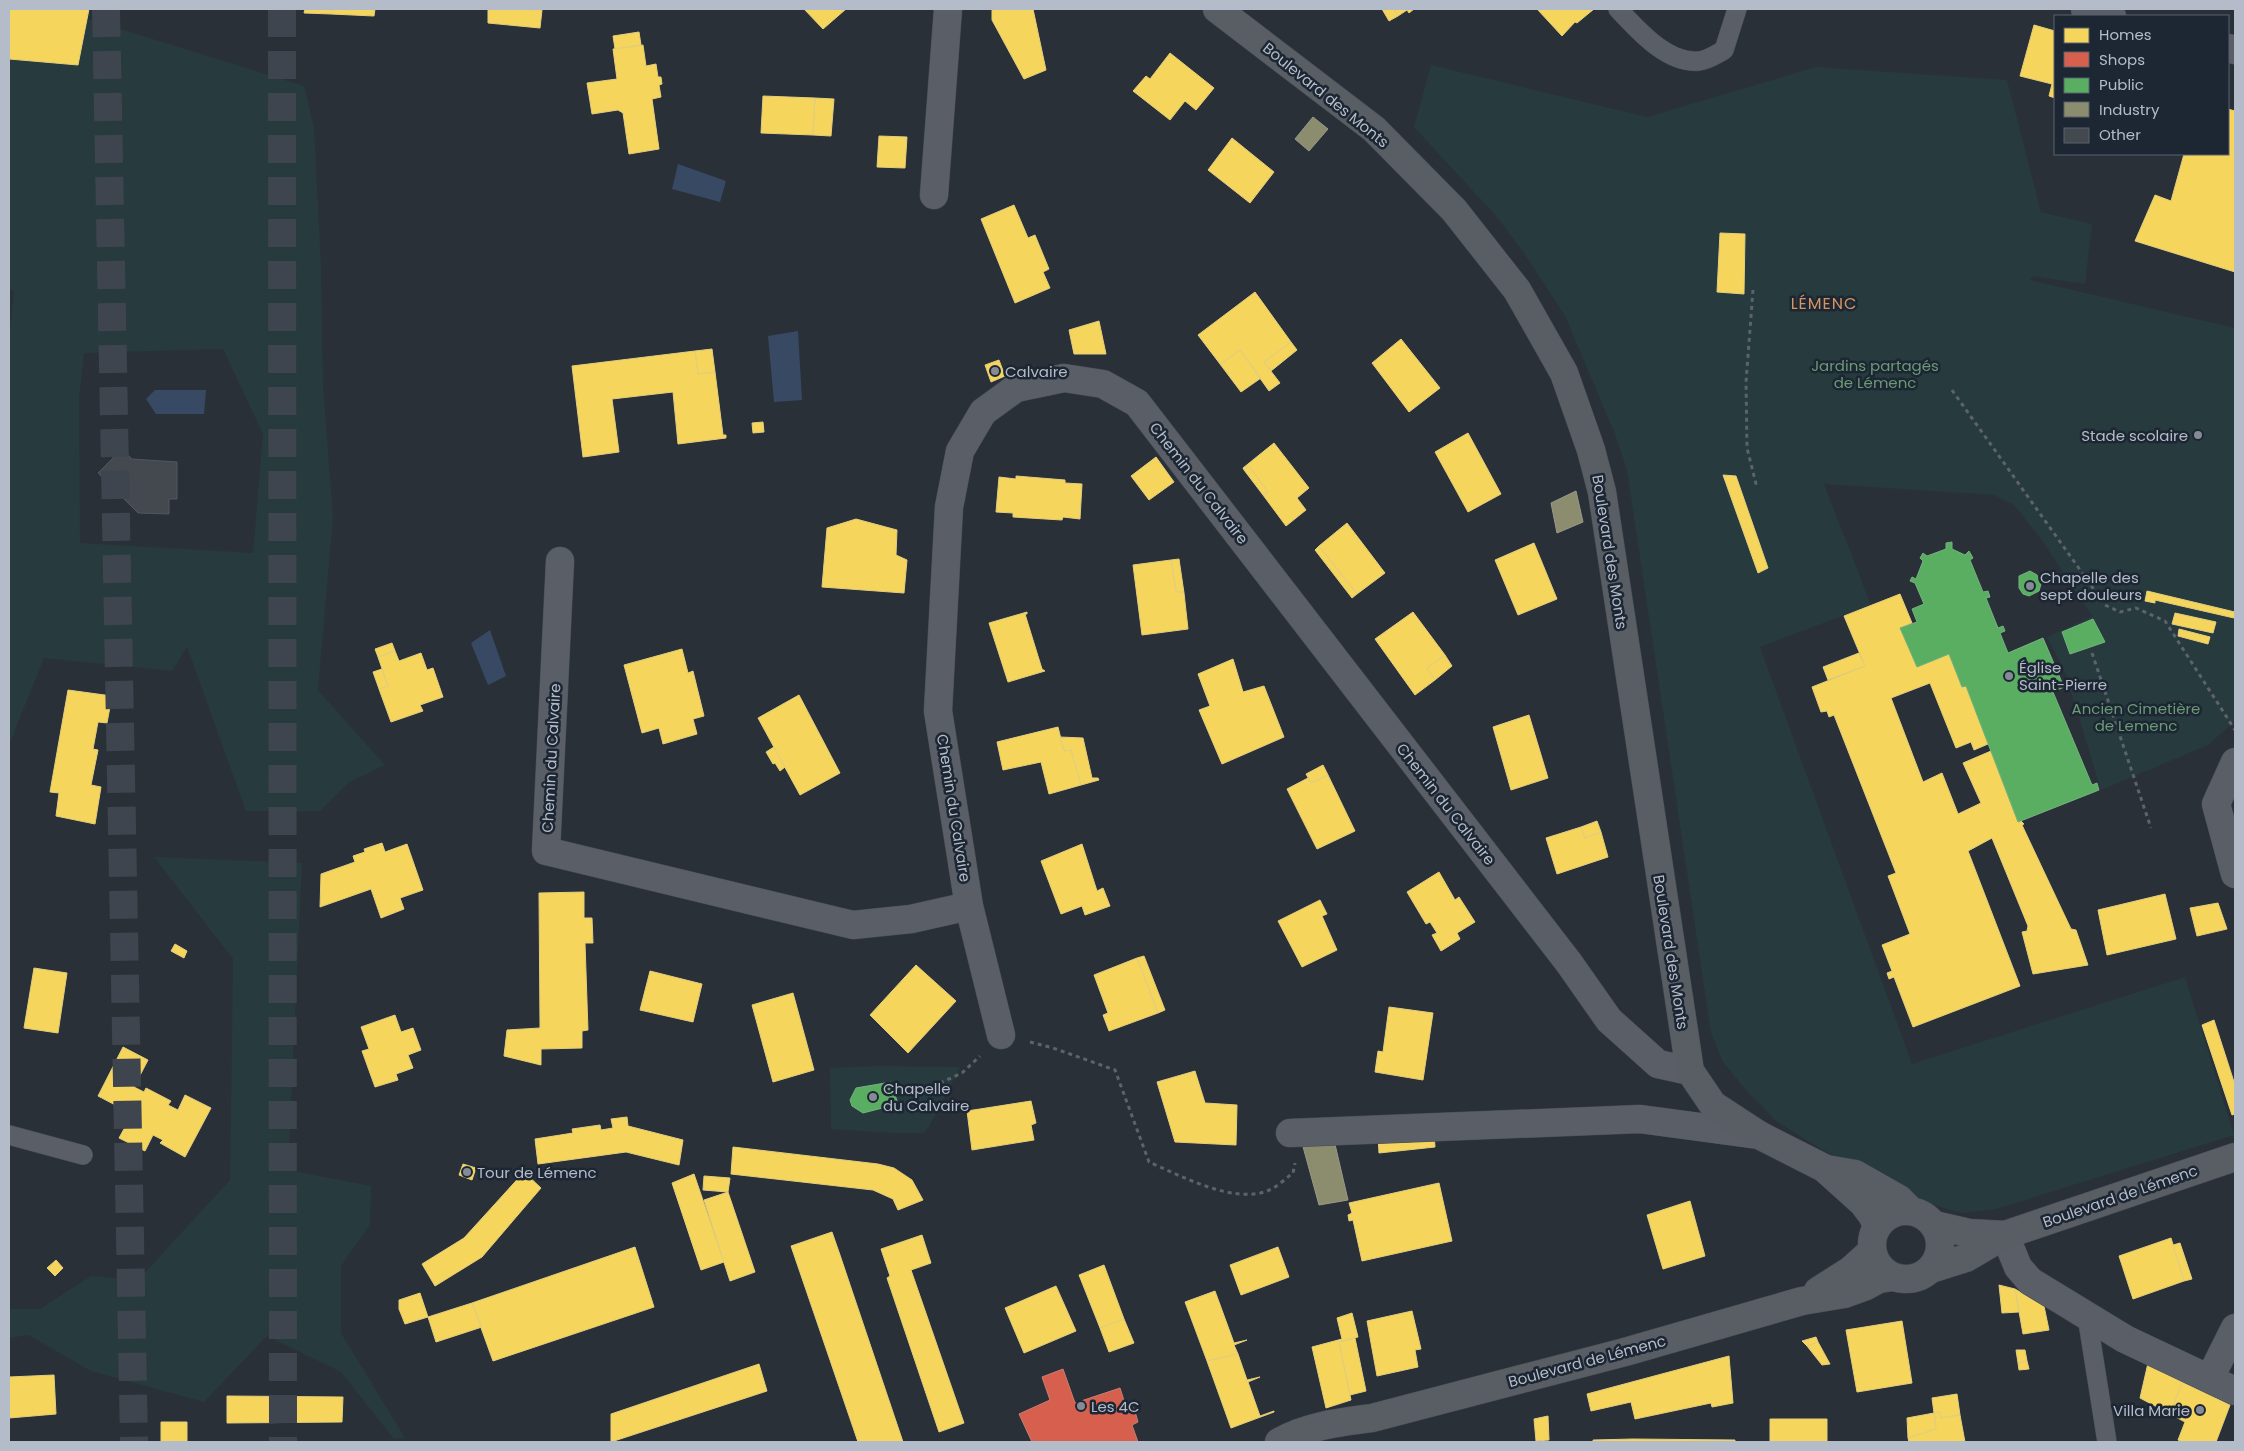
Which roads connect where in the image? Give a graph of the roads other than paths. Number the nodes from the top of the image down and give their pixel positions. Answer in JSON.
{"nodes":[{"id":1,"x":948,"y":9,"type":"edge"},
{"id":2,"x":1217,"y":9,"type":"edge"},
{"id":3,"x":1618,"y":9,"type":"edge"},
{"id":4,"x":1737,"y":9,"type":"edge"},
{"id":5,"x":2085,"y":9,"type":"edge"},
{"id":6,"x":2108,"y":15,"type":"edge"},
{"id":7,"x":934,"y":195,"type":"dead end"},
{"id":8,"x":560,"y":561,"type":"dead end"},
{"id":9,"x":2235,"y":762,"type":"edge"},
{"id":10,"x":2235,"y":874,"type":"edge"},
{"id":11,"x":970,"y":906,"type":"junction"},
{"id":12,"x":1001,"y":1035,"type":"road end"},
{"id":13,"x":1690,"y":1071,"type":"junction"},
{"id":14,"x":1290,"y":1133,"type":"dead end"},
{"id":15,"x":9,"y":1135,"type":"edge"},
{"id":16,"x":1759,"y":1135,"type":"junction"},
{"id":17,"x":83,"y":1155,"type":"dead end"},
{"id":18,"x":2235,"y":1157,"type":"edge"},
{"id":19,"x":1824,"y":1168,"type":"junction"},
{"id":20,"x":1910,"y":1210,"type":"junction"},
{"id":21,"x":1934,"y":1225,"type":"junction"},
{"id":22,"x":2006,"y":1235,"type":"junction"},
{"id":23,"x":1874,"y":1238,"type":"junction"},
{"id":24,"x":1931,"y":1269,"type":"junction"},
{"id":25,"x":1892,"y":1277,"type":"junction"},
{"id":26,"x":1802,"y":1301,"type":"junction"},
{"id":27,"x":2087,"y":1316,"type":"junction"},
{"id":28,"x":2235,"y":1328,"type":"edge"},
{"id":29,"x":2210,"y":1378,"type":"junction"},
{"id":30,"x":2235,"y":1390,"type":"edge"},
{"id":31,"x":1372,"y":1418,"type":"junction"},
{"id":32,"x":1278,"y":1442,"type":"edge"},
{"id":33,"x":1322,"y":1442,"type":"edge"},
{"id":34,"x":2107,"y":1442,"type":"edge"}],
"edges":[{"from":1,"to":7,"type":"street"},
{"from":2,"to":13,"type":"street","name":"Boulevard des Monts"},
{"from":3,"to":4,"type":"lane"},
{"from":5,"to":6,"type":"street"},
{"from":8,"to":11,"type":"street","name":"Chemin du Calvaire"},
{"from":9,"to":10,"type":"street"},
{"from":11,"to":12,"type":"street","name":"Chemin du Calvaire"},
{"from":11,"to":13,"type":"street","name":"Chemin du Calvaire"},
{"from":13,"to":16,"type":"street","name":"Boulevard des Monts"},
{"from":14,"to":16,"type":"street"},
{"from":15,"to":17,"type":"lane"},
{"from":16,"to":19,"type":"street","name":"Boulevard des Monts"},
{"from":18,"to":22,"type":"street","name":"Boulevard de Lémenc"},
{"from":19,"to":20,"type":"street"},
{"from":19,"to":23,"type":"street"},
{"from":20,"to":21,"type":"street"},
{"from":20,"to":23,"type":"street"},
{"from":21,"to":22,"type":"street","name":"Boulevard de Lémenc"},
{"from":21,"to":24,"type":"street"},
{"from":22,"to":24,"type":"street","name":"Boulevard de Lémenc"},
{"from":22,"to":27,"type":"street"},
{"from":23,"to":25,"type":"street"},
{"from":23,"to":26,"type":"street","name":"Boulevard de Lémenc"},
{"from":24,"to":25,"type":"street"},
{"from":25,"to":26,"type":"street","name":"Boulevard de Lémenc"},
{"from":26,"to":31,"type":"street","name":"Boulevard de Lémenc"},
{"from":27,"to":29,"type":"street"},
{"from":27,"to":34,"type":"lane"},
{"from":28,"to":29,"type":"street"},
{"from":29,"to":30,"type":"street"},
{"from":31,"to":32,"type":"street","name":"Boulevard de Lémenc"},
{"from":31,"to":33,"type":"street","name":"Boulevard de Lémenc"}]}
